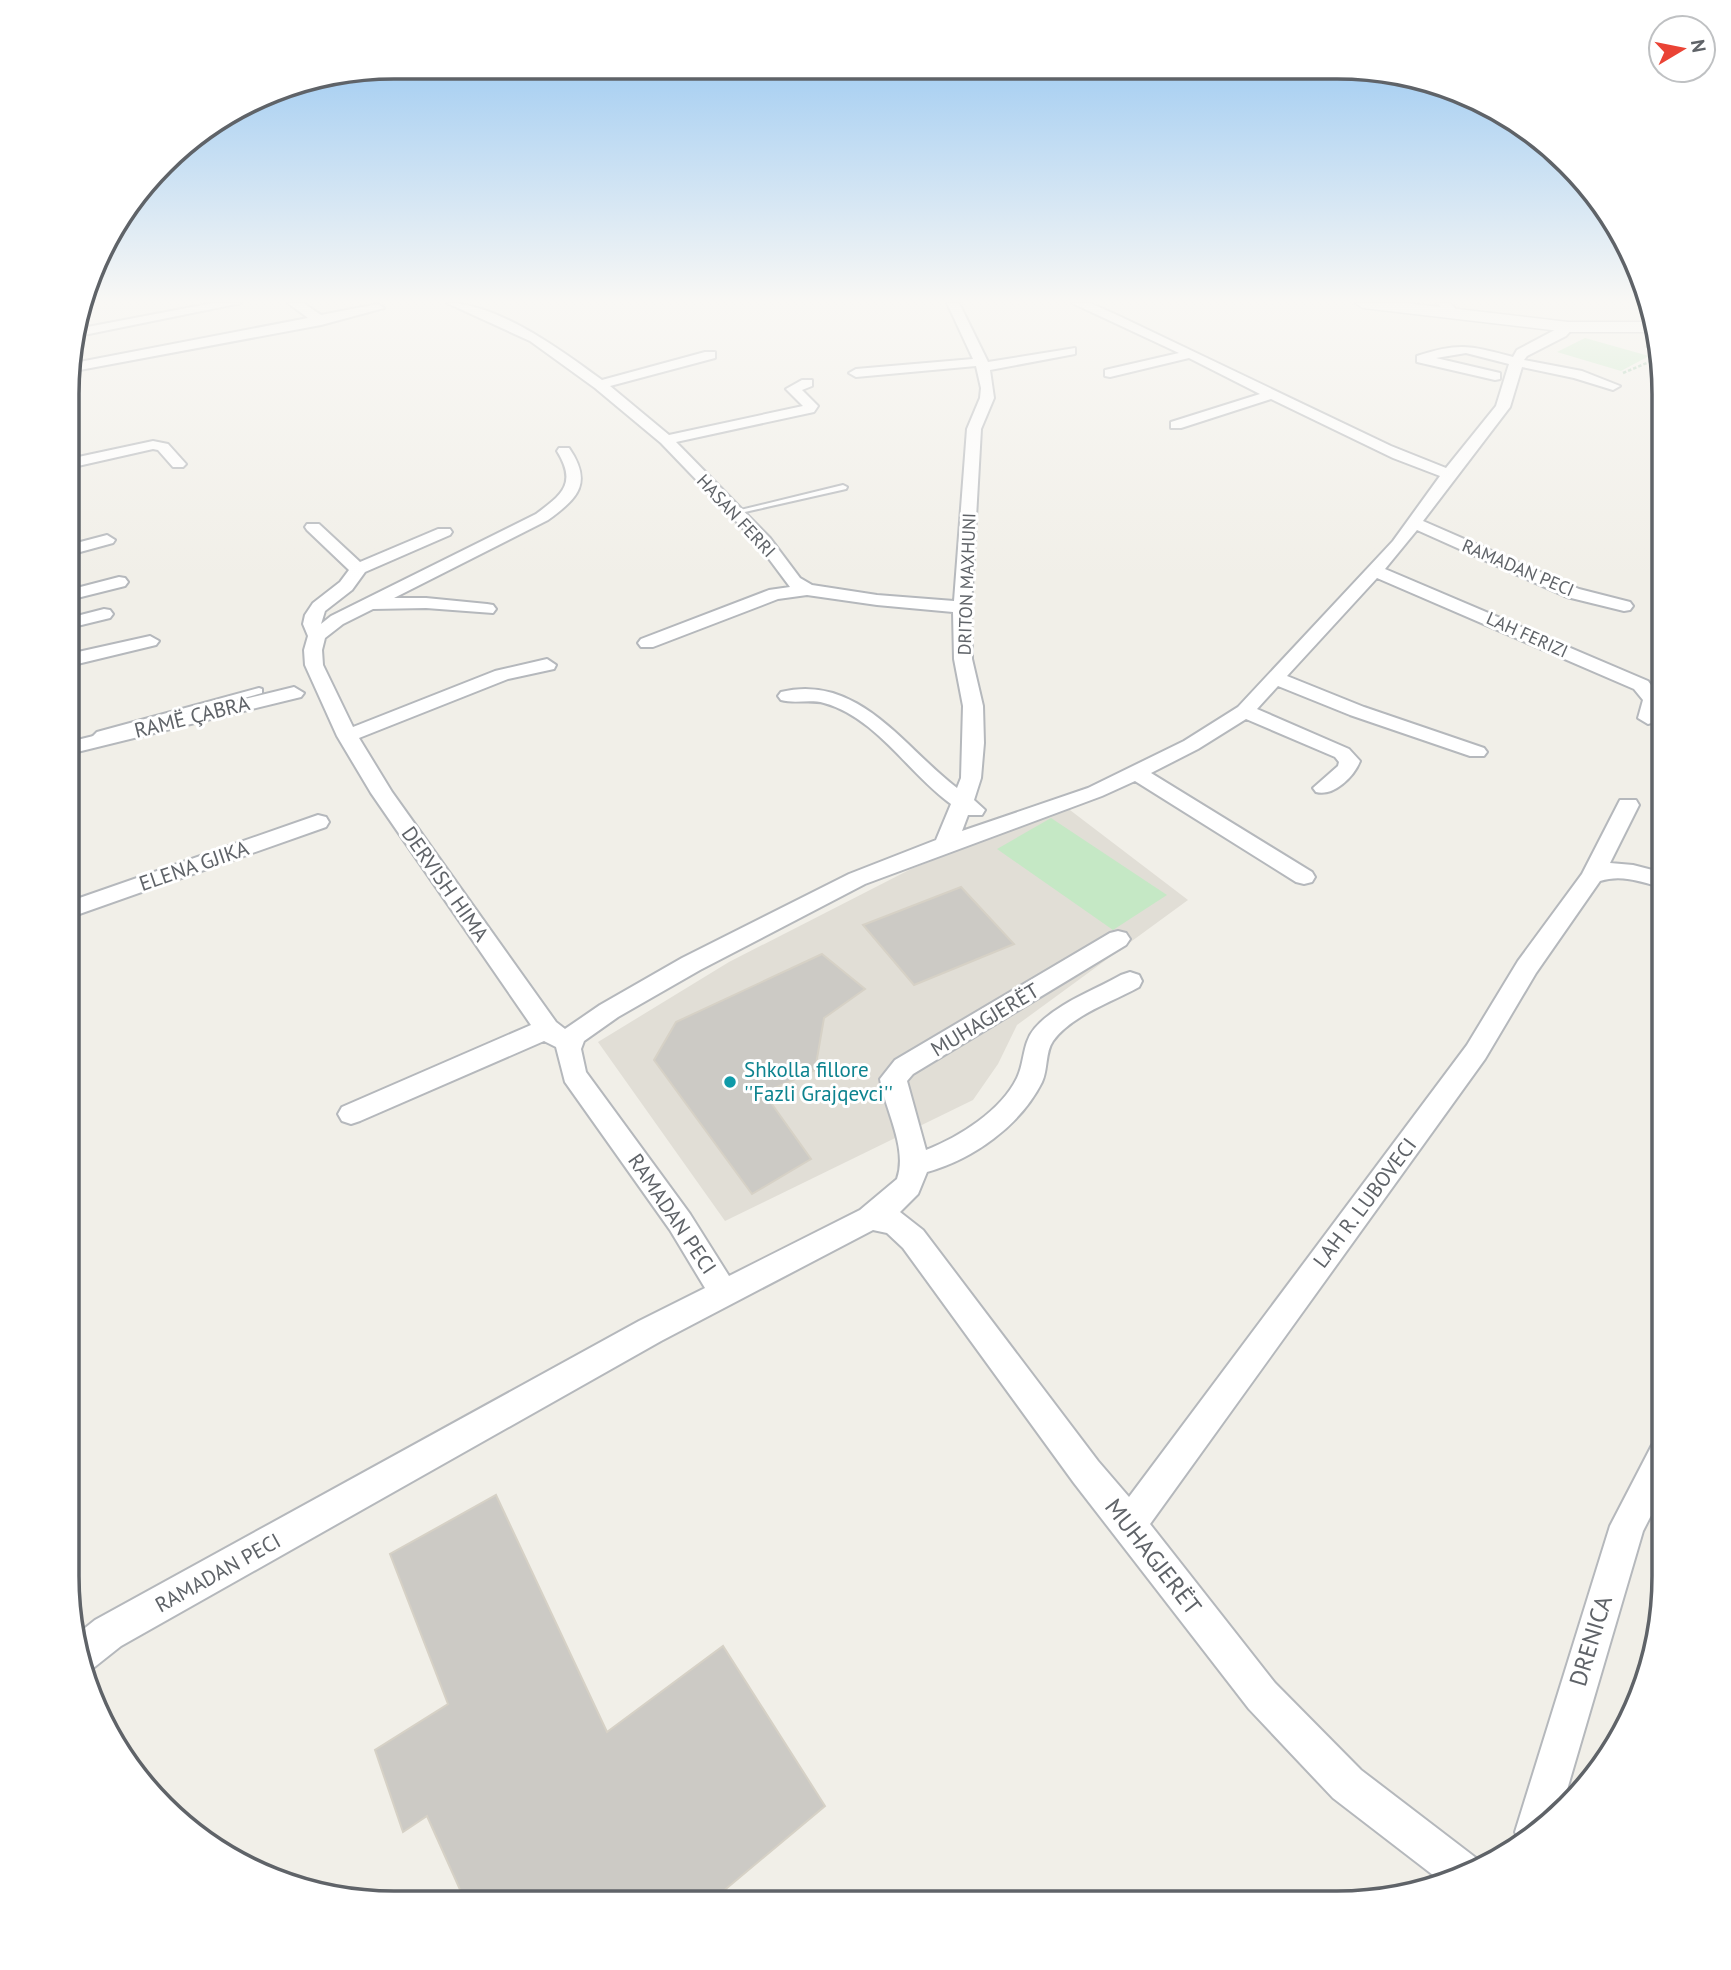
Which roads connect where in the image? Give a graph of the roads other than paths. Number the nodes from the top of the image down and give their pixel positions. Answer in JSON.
{"nodes":[{"id":1,"x":612,"y":395,"type":"edge"},
{"id":2,"x":799,"y":395,"type":"edge"},
{"id":3,"x":987,"y":395,"type":"edge"},
{"id":4,"x":1270,"y":395,"type":"joint"},
{"id":5,"x":1507,"y":395,"type":"edge"},
{"id":6,"x":1175,"y":425,"type":"dead end"},
{"id":7,"x":667,"y":440,"type":"junction"},
{"id":8,"x":564,"y":451,"type":"dead end"},
{"id":9,"x":79,"y":462,"type":"edge"},
{"id":10,"x":178,"y":464,"type":"dead end"},
{"id":11,"x":1449,"y":474,"type":"junction"},
{"id":12,"x":843,"y":487,"type":"dead end"},
{"id":13,"x":736,"y":512,"type":"junction"},
{"id":14,"x":1414,"y":523,"type":"junction"},
{"id":15,"x":313,"y":527,"type":"dead end"},
{"id":16,"x":444,"y":532,"type":"dead end"},
{"id":17,"x":107,"y":540,"type":"dead end"},
{"id":18,"x":79,"y":547,"type":"edge"},
{"id":19,"x":358,"y":569,"type":"junction"},
{"id":20,"x":1375,"y":571,"type":"junction"},
{"id":21,"x":119,"y":582,"type":"dead end"},
{"id":22,"x":807,"y":590,"type":"junction"},
{"id":23,"x":79,"y":592,"type":"edge"},
{"id":24,"x":1625,"y":606,"type":"dead end"},
{"id":25,"x":362,"y":607,"type":"junction"},
{"id":26,"x":962,"y":607,"type":"junction"},
{"id":27,"x":487,"y":609,"type":"dead end"},
{"id":28,"x":104,"y":614,"type":"dead end"},
{"id":29,"x":79,"y":620,"type":"edge"},
{"id":30,"x":317,"y":636,"type":"junction"},
{"id":31,"x":150,"y":641,"type":"dead end"},
{"id":32,"x":648,"y":643,"type":"dead end"},
{"id":33,"x":79,"y":658,"type":"edge"},
{"id":34,"x":547,"y":665,"type":"dead end"},
{"id":35,"x":1277,"y":679,"type":"junction"},
{"id":36,"x":259,"y":691,"type":"dead end"},
{"id":37,"x":294,"y":693,"type":"dead end"},
{"id":38,"x":788,"y":696,"type":"dead end"},
{"id":39,"x":1652,"y":696,"type":"edge"},
{"id":40,"x":1652,"y":707,"type":"edge"},
{"id":41,"x":1245,"y":711,"type":"junction"},
{"id":42,"x":1648,"y":718,"type":"dead end"},
{"id":43,"x":347,"y":736,"type":"junction"},
{"id":44,"x":90,"y":743,"type":"junction"},
{"id":45,"x":79,"y":746,"type":"edge"},
{"id":46,"x":1477,"y":751,"type":"dead end"},
{"id":47,"x":1135,"y":772,"type":"junction"},
{"id":48,"x":1322,"y":788,"type":"dead end"},
{"id":49,"x":963,"y":802,"type":"junction"},
{"id":50,"x":1628,"y":805,"type":"dead end"},
{"id":51,"x":318,"y":821,"type":"dead end"},
{"id":52,"x":997,"y":827,"type":"junction"},
{"id":53,"x":944,"y":845,"type":"junction"},
{"id":54,"x":1592,"y":876,"type":"junction"},
{"id":55,"x":1304,"y":877,"type":"dead end"},
{"id":56,"x":1652,"y":877,"type":"edge"},
{"id":57,"x":79,"y":906,"type":"edge"},
{"id":58,"x":1118,"y":939,"type":"dead end"},
{"id":59,"x":1130,"y":981,"type":"dead end"},
{"id":60,"x":558,"y":1035,"type":"junction"},
{"id":61,"x":351,"y":1114,"type":"dead end"},
{"id":62,"x":915,"y":1164,"type":"junction"},
{"id":63,"x":870,"y":1218,"type":"junction"},
{"id":64,"x":724,"y":1293,"type":"junction"},
{"id":65,"x":1652,"y":1479,"type":"edge"},
{"id":66,"x":1129,"y":1524,"type":"junction"},
{"id":67,"x":87,"y":1649,"type":"edge"},
{"id":68,"x":1539,"y":1818,"type":"edge"},
{"id":69,"x":1457,"y":1867,"type":"edge"}],
"edges":[{"from":1,"to":7,"type":"street","name":"HASAN FERRI"},
{"from":2,"to":7,"type":"street"},
{"from":3,"to":26,"type":"street","name":"DRITON MAXHUNI"},
{"from":4,"to":6,"type":"street"},
{"from":4,"to":11,"type":"street"},
{"from":5,"to":11,"type":"street"},
{"from":7,"to":13,"type":"street","name":"HASAN FERRI"},
{"from":8,"to":25,"type":"street"},
{"from":9,"to":10,"type":"street"},
{"from":11,"to":14,"type":"street"},
{"from":12,"to":13,"type":"lane"},
{"from":13,"to":22,"type":"street","name":"HASAN FERRI"},
{"from":14,"to":20,"type":"street"},
{"from":14,"to":24,"type":"street","name":"RAMADAN PECI"},
{"from":15,"to":19,"type":"street"},
{"from":16,"to":19,"type":"street","name":"DERVISH HIMA"},
{"from":17,"to":18,"type":"street"},
{"from":19,"to":30,"type":"street","name":"DERVISH HIMA"},
{"from":20,"to":35,"type":"street"},
{"from":20,"to":39,"type":"street","name":"LAH FERIZI"},
{"from":21,"to":23,"type":"street"},
{"from":22,"to":26,"type":"street"},
{"from":22,"to":32,"type":"street"},
{"from":25,"to":27,"type":"street"},
{"from":25,"to":30,"type":"street"},
{"from":26,"to":49,"type":"street","name":"DRITON MAXHUNI"},
{"from":28,"to":29,"type":"street"},
{"from":30,"to":43,"type":"street","name":"DERVISH HIMA"},
{"from":31,"to":33,"type":"street"},
{"from":34,"to":43,"type":"street"},
{"from":35,"to":41,"type":"street"},
{"from":35,"to":46,"type":"street"},
{"from":36,"to":44,"type":"lane","name":"RAMË ÇABRA"},
{"from":37,"to":44,"type":"street","name":"RAMË ÇABRA"},
{"from":38,"to":49,"type":"street"},
{"from":40,"to":42,"type":"street","name":"LAH FERIZI"},
{"from":41,"to":47,"type":"street"},
{"from":41,"to":48,"type":"street"},
{"from":43,"to":60,"type":"street","name":"DERVISH HIMA"},
{"from":44,"to":45,"type":"street","name":"RAMË ÇABRA"},
{"from":47,"to":52,"type":"street"},
{"from":47,"to":55,"type":"street"},
{"from":49,"to":52,"type":"street"},
{"from":49,"to":53,"type":"street","name":"DRITON MAXHUNI"},
{"from":50,"to":54,"type":"street","name":"LAH R. LUBOVECI"},
{"from":51,"to":57,"type":"street","name":"ELENA GJIKA"},
{"from":52,"to":53,"type":"street"},
{"from":53,"to":60,"type":"street"},
{"from":54,"to":56,"type":"street"},
{"from":54,"to":66,"type":"street","name":"LAH R. LUBOVECI"},
{"from":58,"to":62,"type":"street","name":"MUHAGJERËT"},
{"from":59,"to":62,"type":"street","name":"MUHAGJERËT"},
{"from":60,"to":61,"type":"street"},
{"from":60,"to":64,"type":"street","name":"RAMADAN PECI"},
{"from":62,"to":63,"type":"street"},
{"from":63,"to":64,"type":"street"},
{"from":63,"to":66,"type":"street","name":"MUHAGJERËT"},
{"from":64,"to":67,"type":"street","name":"RAMADAN PECI"},
{"from":65,"to":68,"type":"street","name":"DRENICA"},
{"from":66,"to":69,"type":"street","name":"MUHAGJERËT"}]}
